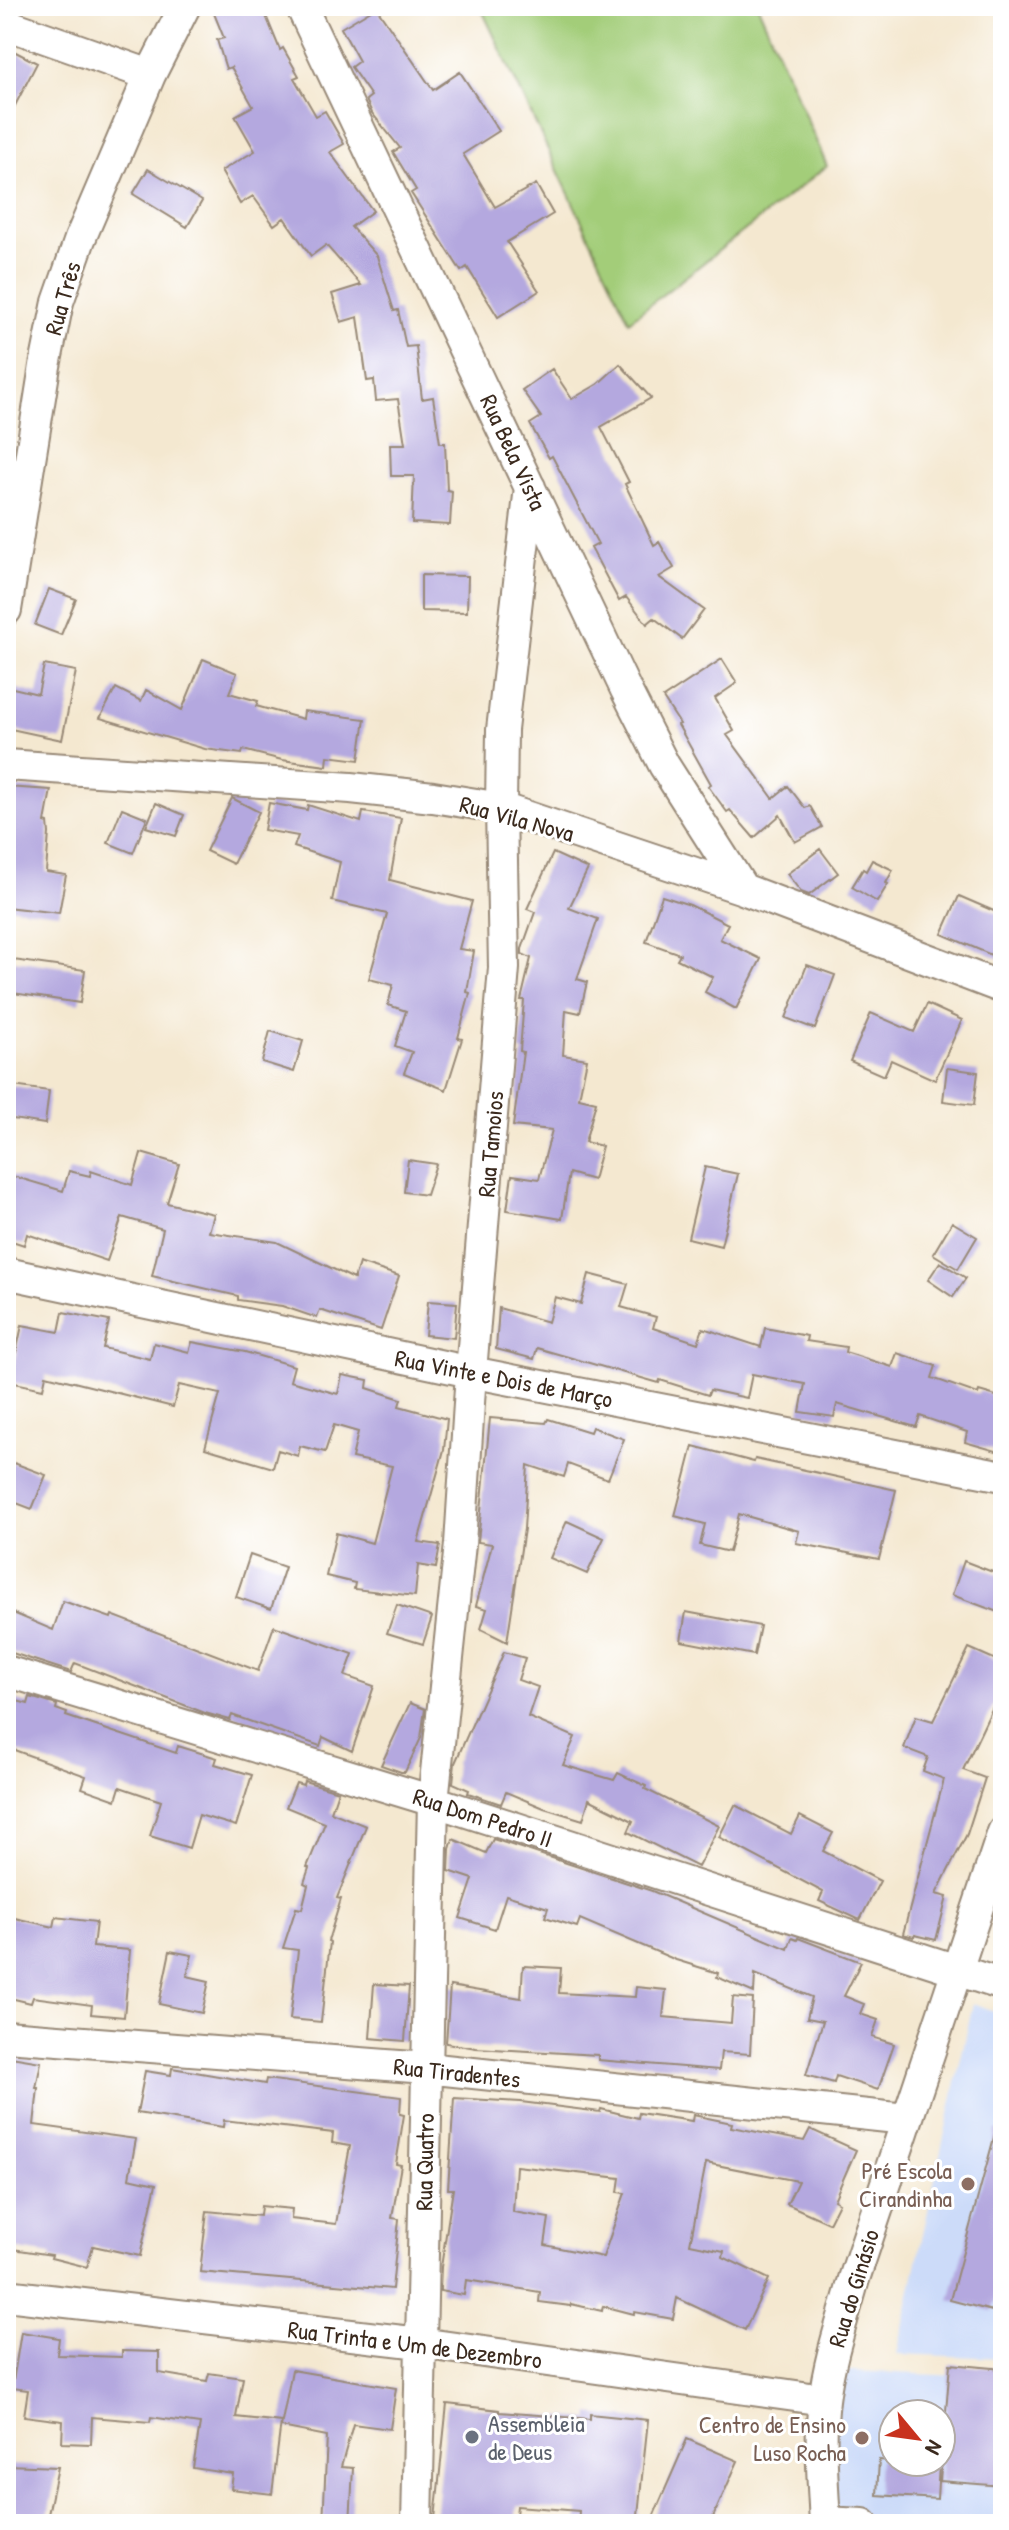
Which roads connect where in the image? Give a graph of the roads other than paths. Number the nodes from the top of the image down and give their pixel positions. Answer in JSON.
{"nodes":[{"id":1,"x":185,"y":6,"type":"edge"},
{"id":2,"x":301,"y":6,"type":"edge"},
{"id":3,"x":6,"y":24,"type":"edge"},
{"id":4,"x":150,"y":75,"type":"junction"},
{"id":5,"x":530,"y":487,"type":"junction"},
{"id":6,"x":6,"y":610,"type":"edge"},
{"id":7,"x":6,"y":765,"type":"edge"},
{"id":8,"x":501,"y":808,"type":"junction"},
{"id":9,"x":731,"y":885,"type":"junction"},
{"id":10,"x":1003,"y":988,"type":"edge"},
{"id":11,"x":6,"y":1273,"type":"edge"},
{"id":12,"x":471,"y":1372,"type":"junction"},
{"id":13,"x":1003,"y":1476,"type":"edge"},
{"id":14,"x":6,"y":1671,"type":"edge"},
{"id":15,"x":433,"y":1801,"type":"junction"},
{"id":16,"x":1003,"y":1832,"type":"edge"},
{"id":17,"x":958,"y":1969,"type":"junction"},
{"id":18,"x":1003,"y":1985,"type":"edge"},
{"id":19,"x":6,"y":2036,"type":"edge"},
{"id":20,"x":426,"y":2068,"type":"junction"},
{"id":21,"x":906,"y":2119,"type":"junction"},
{"id":22,"x":6,"y":2295,"type":"edge"},
{"id":23,"x":420,"y":2343,"type":"junction"},
{"id":24,"x":824,"y":2400,"type":"junction"},
{"id":25,"x":825,"y":2523,"type":"edge"},
{"id":26,"x":417,"y":2524,"type":"edge"},
{"id":27,"x":863,"y":2524,"type":"edge"}],
"edges":[{"from":1,"to":4,"type":"street","name":"Rua Três"},
{"from":2,"to":5,"type":"street","name":"Rua Bela Vista"},
{"from":3,"to":4,"type":"street"},
{"from":4,"to":6,"type":"street","name":"Rua Três"},
{"from":5,"to":8,"type":"street","name":"Rua Tamoios"},
{"from":5,"to":9,"type":"street","name":"Rua Bela Vista"},
{"from":7,"to":8,"type":"street","name":"Rua Vila Nova"},
{"from":8,"to":9,"type":"street","name":"Rua Vila Nova"},
{"from":8,"to":12,"type":"street","name":"Rua Tamoios"},
{"from":9,"to":10,"type":"street","name":"Rua Vila Nova"},
{"from":11,"to":12,"type":"street","name":"Rua Vinte e Dois de Março"},
{"from":12,"to":13,"type":"street","name":"Rua Vinte e Dois de Março"},
{"from":12,"to":15,"type":"street","name":"Rua Tamoios"},
{"from":14,"to":15,"type":"street","name":"Rua Dom Pedro II"},
{"from":15,"to":17,"type":"street","name":"Rua Dom Pedro II"},
{"from":15,"to":20,"type":"street","name":"Rua Quatro"},
{"from":16,"to":17,"type":"street","name":"Rua do Ginásio"},
{"from":17,"to":18,"type":"street","name":"Rua Dom Pedro II"},
{"from":17,"to":21,"type":"street","name":"Rua do Ginásio"},
{"from":19,"to":20,"type":"street","name":"Rua Tiradentes"},
{"from":20,"to":21,"type":"street","name":"Rua Tiradentes"},
{"from":20,"to":23,"type":"street","name":"Rua Quatro"},
{"from":21,"to":24,"type":"street","name":"Rua do Ginásio"},
{"from":22,"to":23,"type":"street","name":"Rua Trinta e Um de Dezembro"},
{"from":23,"to":24,"type":"street","name":"Rua Trinta e Um de Dezembro"},
{"from":23,"to":26,"type":"street","name":"Rua Quatro"},
{"from":24,"to":25,"type":"street","name":"Rua do Ginásio"},
{"from":25,"to":27,"type":"street"}]}
